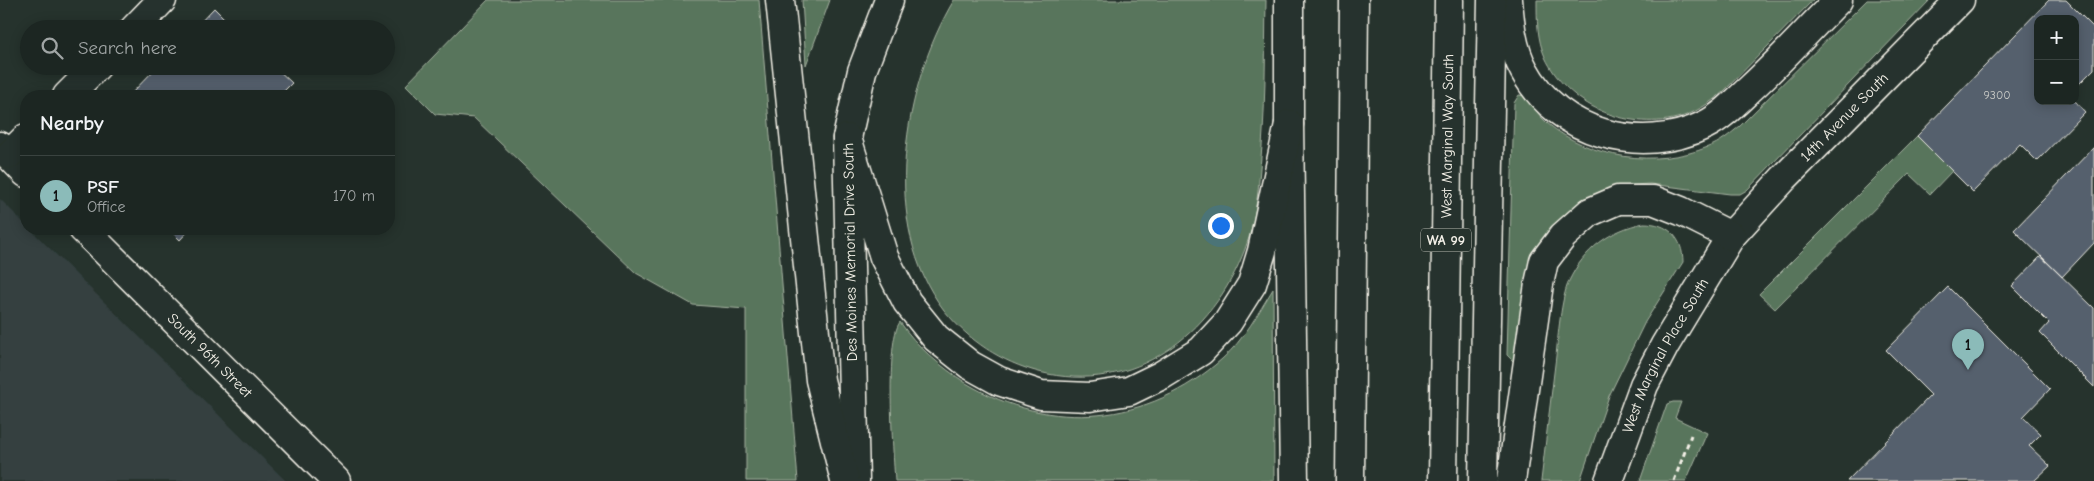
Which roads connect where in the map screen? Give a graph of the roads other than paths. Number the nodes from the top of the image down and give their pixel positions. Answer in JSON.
{"nodes":[{"id":1,"x":162,"y":0,"type":"edge"},
{"id":2,"x":780,"y":0,"type":"edge"},
{"id":3,"x":889,"y":0,"type":"edge"},
{"id":4,"x":1290,"y":0,"type":"edge"},
{"id":5,"x":1354,"y":0,"type":"edge"},
{"id":6,"x":1449,"y":0,"type":"edge"},
{"id":7,"x":1492,"y":0,"type":"edge"},
{"id":8,"x":1508,"y":0,"type":"edge"},
{"id":9,"x":1838,"y":0,"type":"edge"},
{"id":10,"x":1960,"y":0,"type":"edge"},
{"id":11,"x":143,"y":20,"type":"edge"},
{"id":12,"x":88,"y":75,"type":"edge"},
{"id":13,"x":73,"y":90,"type":"edge"},
{"id":14,"x":1289,"y":124,"type":"junction"},
{"id":15,"x":848,"y":138,"type":"junction"},
{"id":16,"x":88,"y":235,"type":"edge"},
{"id":17,"x":1731,"y":236,"type":"junction"},
{"id":18,"x":336,"y":481,"type":"edge"},
{"id":19,"x":845,"y":481,"type":"edge"},
{"id":20,"x":855,"y":481,"type":"edge"},
{"id":21,"x":1294,"y":481,"type":"edge"},
{"id":22,"x":1350,"y":481,"type":"edge"},
{"id":23,"x":1443,"y":481,"type":"edge"},
{"id":24,"x":1483,"y":481,"type":"edge"},
{"id":25,"x":1510,"y":481,"type":"edge"},
{"id":26,"x":1609,"y":481,"type":"edge"}],
"edges":[{"from":1,"to":11,"type":"main road"},
{"from":2,"to":19,"type":"main road"},
{"from":3,"to":15,"type":"main road","name":"Des Moines Memorial Drive South"},
{"from":4,"to":14,"type":"main road"},
{"from":5,"to":22,"type":"main road"},
{"from":6,"to":23,"type":"main road","name":"West Marginal Way South","number":"WA 99"},
{"from":7,"to":24,"type":"main road"},
{"from":8,"to":9,"type":"main road"},
{"from":10,"to":17,"type":"main road","name":"14th Avenue South"},
{"from":12,"to":13,"type":"main road"},
{"from":14,"to":15,"type":"main road"},
{"from":14,"to":21,"type":"main road"},
{"from":15,"to":20,"type":"main road","name":"Des Moines Memorial Drive South"},
{"from":16,"to":18,"type":"main road","name":"South 96th Street"},
{"from":17,"to":25,"type":"main road"},
{"from":17,"to":26,"type":"main road","name":"West Marginal Place South"}]}
